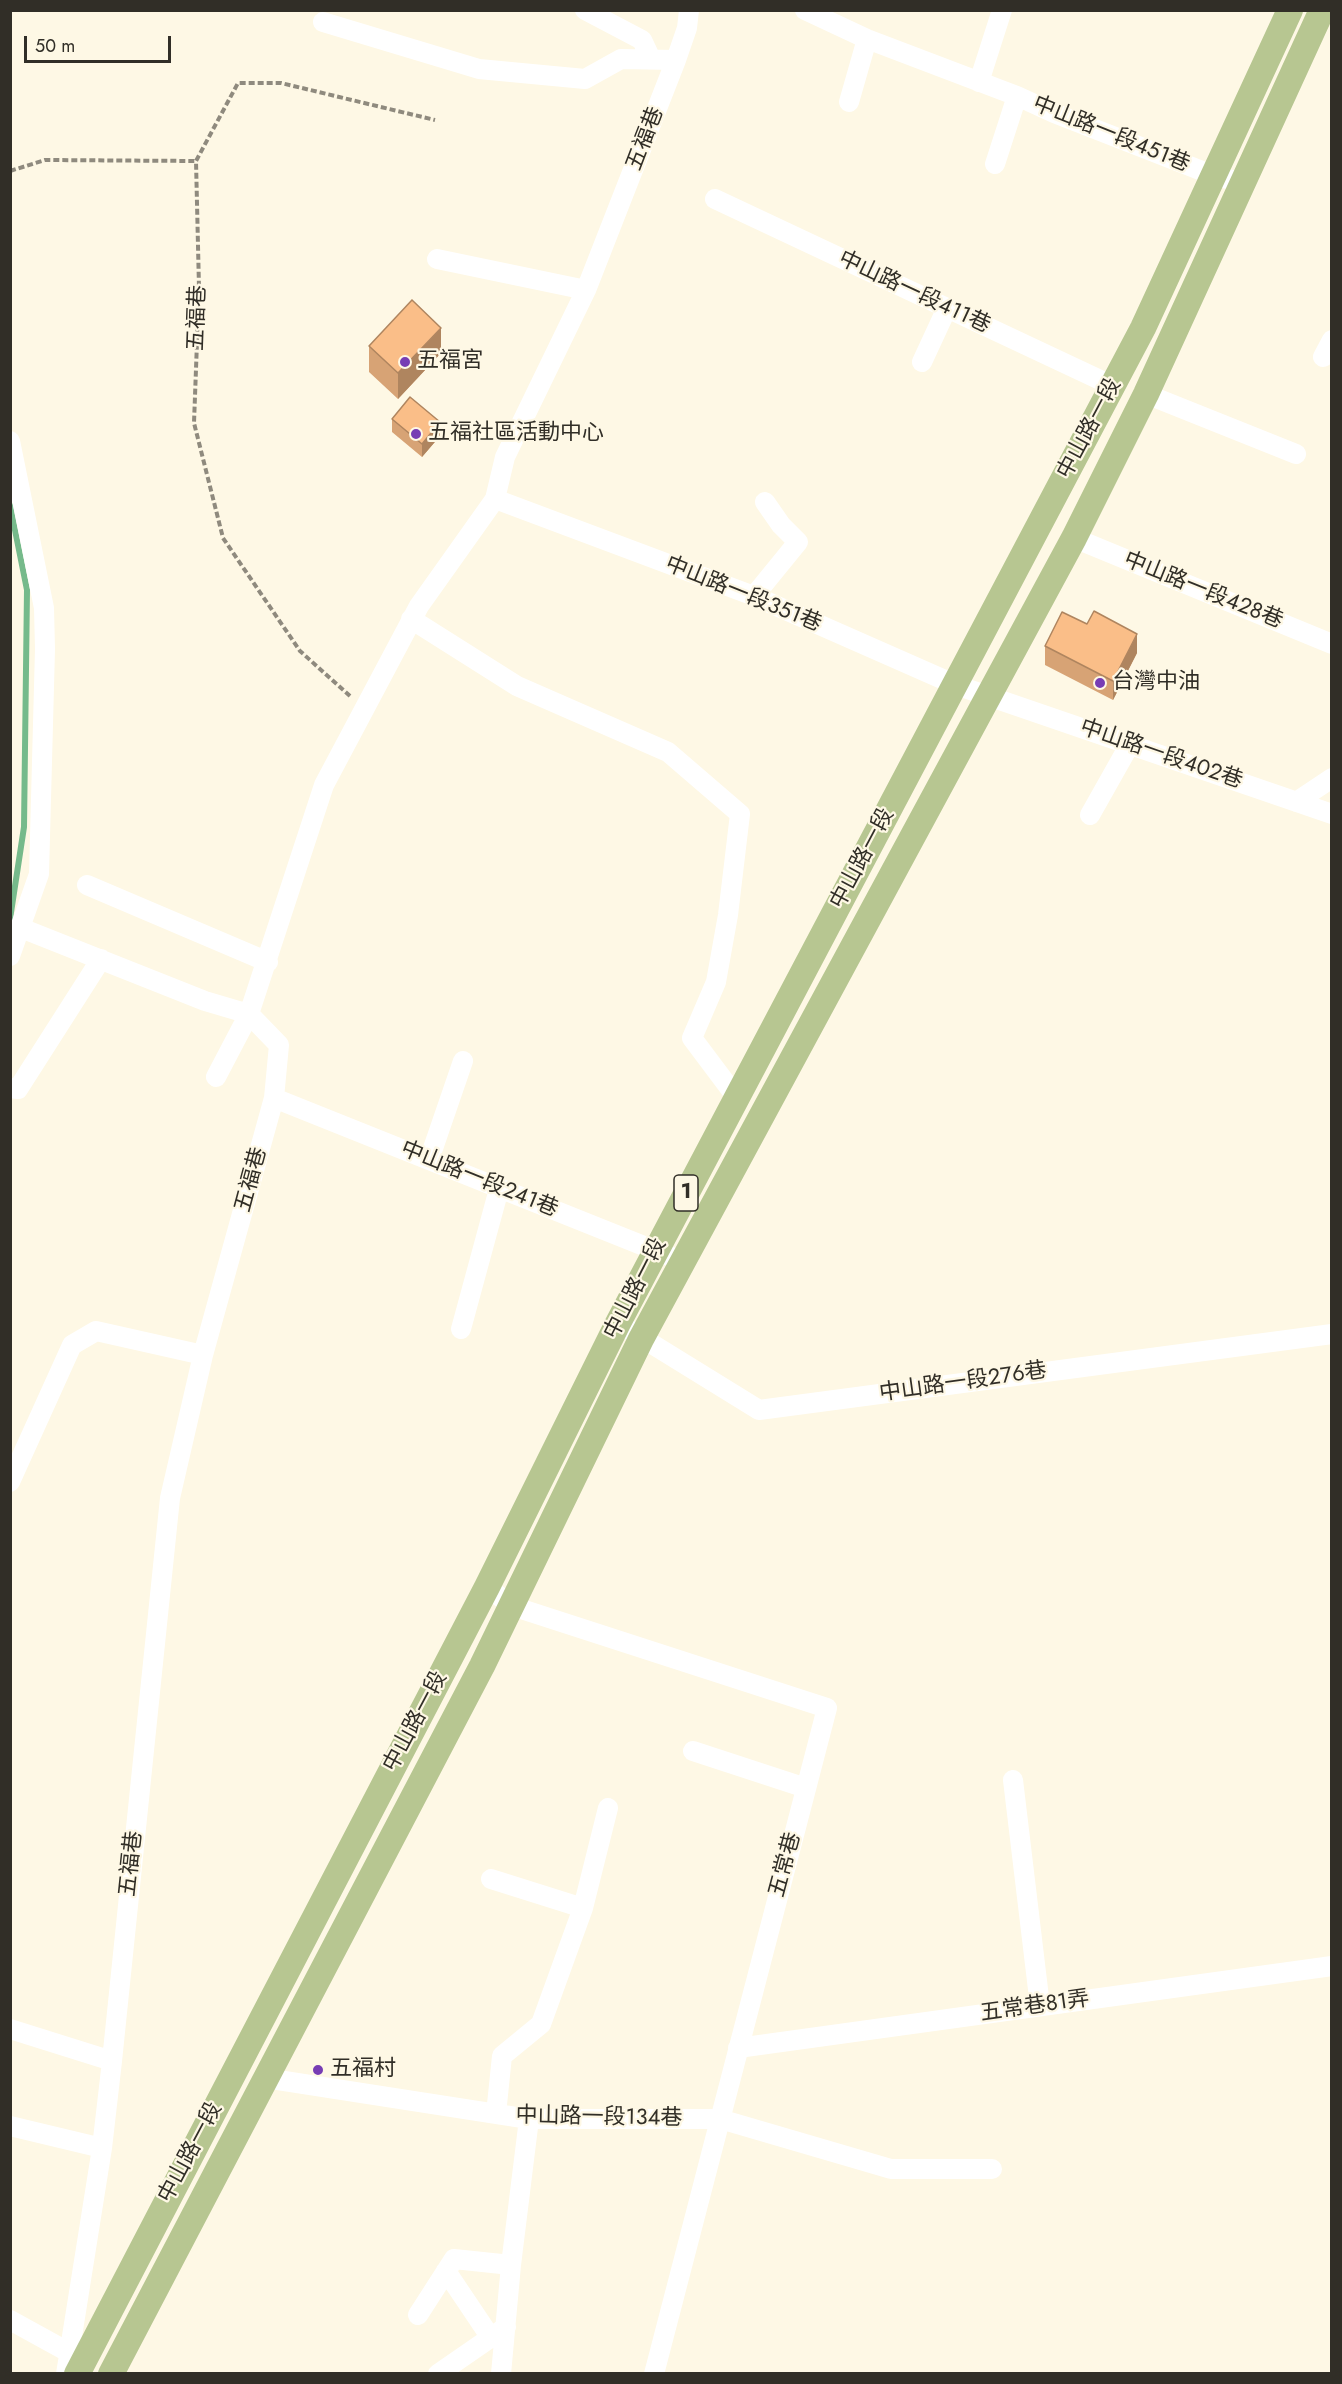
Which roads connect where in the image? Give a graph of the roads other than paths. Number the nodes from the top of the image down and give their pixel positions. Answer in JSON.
{"nodes":[{"id":1,"x":585,"y":10,"type":"edge"},
{"id":2,"x":689,"y":10,"type":"edge"},
{"id":3,"x":805,"y":10,"type":"edge"},
{"id":4,"x":1002,"y":10,"type":"edge"},
{"id":5,"x":1290,"y":10,"type":"edge"},
{"id":6,"x":1324,"y":17,"type":"edge"},
{"id":7,"x":323,"y":22,"type":"dead end"},
{"id":8,"x":867,"y":39,"type":"junction"},
{"id":9,"x":651,"y":60,"type":"junction"},
{"id":10,"x":676,"y":60,"type":"junction"},
{"id":11,"x":979,"y":82,"type":"junction"},
{"id":12,"x":1017,"y":96,"type":"junction"},
{"id":13,"x":849,"y":102,"type":"dead end"},
{"id":14,"x":995,"y":164,"type":"dead end"},
{"id":15,"x":1215,"y":176,"type":"junction"},
{"id":16,"x":1245,"y":183,"type":"junction"},
{"id":17,"x":715,"y":200,"type":"dead end"},
{"id":18,"x":437,"y":259,"type":"dead end"},
{"id":19,"x":586,"y":290,"type":"junction"},
{"id":20,"x":947,"y":308,"type":"junction"},
{"id":21,"x":922,"y":362,"type":"dead end"},
{"id":22,"x":1113,"y":386,"type":"junction"},
{"id":23,"x":1146,"y":394,"type":"junction"},
{"id":24,"x":10,"y":441,"type":"edge"},
{"id":25,"x":1296,"y":454,"type":"dead end"},
{"id":26,"x":495,"y":499,"type":"junction"},
{"id":27,"x":765,"y":502,"type":"dead end"},
{"id":28,"x":1074,"y":538,"type":"junction"},
{"id":29,"x":754,"y":596,"type":"junction"},
{"id":30,"x":411,"y":620,"type":"junction"},
{"id":31,"x":1332,"y":644,"type":"edge"},
{"id":32,"x":956,"y":685,"type":"junction"},
{"id":33,"x":989,"y":696,"type":"junction"},
{"id":34,"x":1130,"y":744,"type":"junction"},
{"id":35,"x":1332,"y":778,"type":"edge"},
{"id":36,"x":1296,"y":802,"type":"junction"},
{"id":37,"x":1332,"y":814,"type":"edge"},
{"id":38,"x":1090,"y":816,"type":"dead end"},
{"id":39,"x":87,"y":885,"type":"dead end"},
{"id":40,"x":21,"y":928,"type":"junction"},
{"id":41,"x":10,"y":956,"type":"edge"},
{"id":42,"x":101,"y":959,"type":"junction"},
{"id":43,"x":267,"y":962,"type":"junction"},
{"id":44,"x":249,"y":1014,"type":"junction"},
{"id":45,"x":463,"y":1061,"type":"dead end"},
{"id":46,"x":216,"y":1077,"type":"dead end"},
{"id":47,"x":10,"y":1088,"type":"edge"},
{"id":48,"x":274,"y":1098,"type":"junction"},
{"id":49,"x":736,"y":1098,"type":"junction"},
{"id":50,"x":429,"y":1160,"type":"junction"},
{"id":51,"x":499,"y":1189,"type":"junction"},
{"id":52,"x":656,"y":1250,"type":"junction"},
{"id":53,"x":684,"y":1262,"type":"junction"},
{"id":54,"x":618,"y":1323,"type":"junction"},
{"id":55,"x":461,"y":1329,"type":"dead end"},
{"id":56,"x":1332,"y":1334,"type":"edge"},
{"id":57,"x":641,"y":1339,"type":"junction"},
{"id":58,"x":203,"y":1355,"type":"junction"},
{"id":59,"x":10,"y":1482,"type":"edge"},
{"id":60,"x":487,"y":1587,"type":"junction"},
{"id":61,"x":512,"y":1606,"type":"junction"},
{"id":62,"x":693,"y":1751,"type":"dead end"},
{"id":63,"x":1012,"y":1780,"type":"dead end"},
{"id":64,"x":806,"y":1788,"type":"junction"},
{"id":65,"x":608,"y":1808,"type":"dead end"},
{"id":66,"x":491,"y":1879,"type":"dead end"},
{"id":67,"x":583,"y":1908,"type":"junction"},
{"id":68,"x":1332,"y":1966,"type":"edge"},
{"id":69,"x":1040,"y":2006,"type":"junction"},
{"id":70,"x":10,"y":2029,"type":"edge"},
{"id":71,"x":738,"y":2048,"type":"junction"},
{"id":72,"x":112,"y":2061,"type":"junction"},
{"id":73,"x":265,"y":2078,"type":"junction"},
{"id":74,"x":496,"y":2114,"type":"junction"},
{"id":75,"x":529,"y":2120,"type":"junction"},
{"id":76,"x":720,"y":2120,"type":"junction"},
{"id":77,"x":10,"y":2127,"type":"edge"},
{"id":78,"x":102,"y":2148,"type":"junction"},
{"id":79,"x":993,"y":2169,"type":"dead end"},
{"id":80,"x":511,"y":2265,"type":"junction"},
{"id":81,"x":446,"y":2271,"type":"junction"},
{"id":82,"x":418,"y":2315,"type":"dead end"},
{"id":83,"x":10,"y":2320,"type":"edge"},
{"id":84,"x":498,"y":2333,"type":"junction"},
{"id":85,"x":74,"y":2363,"type":"edge"},
{"id":86,"x":66,"y":2373,"type":"edge"},
{"id":87,"x":111,"y":2373,"type":"edge"},
{"id":88,"x":438,"y":2373,"type":"edge"},
{"id":89,"x":501,"y":2373,"type":"edge"},
{"id":90,"x":654,"y":2373,"type":"edge"}],
"edges":[{"from":1,"to":9,"type":"street"},
{"from":2,"to":10,"type":"street","name":"五福巷"},
{"from":3,"to":8,"type":"street","name":"中山路一段451巷"},
{"from":4,"to":11,"type":"street"},
{"from":5,"to":15,"type":"main road","name":"中山路一段","number":"1"},
{"from":6,"to":16,"type":"main road","name":"中山路一段","number":"1"},
{"from":7,"to":9,"type":"street"},
{"from":8,"to":11,"type":"street","name":"中山路一段451巷"},
{"from":8,"to":13,"type":"street"},
{"from":9,"to":10,"type":"street"},
{"from":10,"to":19,"type":"street","name":"五福巷"},
{"from":11,"to":12,"type":"street","name":"中山路一段451巷"},
{"from":12,"to":14,"type":"street"},
{"from":12,"to":15,"type":"street","name":"中山路一段451巷"},
{"from":15,"to":16,"type":"street","name":"中山路一段451巷"},
{"from":15,"to":22,"type":"main road","name":"中山路一段","number":"1"},
{"from":16,"to":23,"type":"main road","name":"中山路一段","number":"1"},
{"from":17,"to":20,"type":"street","name":"中山路一段411巷"},
{"from":18,"to":19,"type":"street"},
{"from":19,"to":26,"type":"street","name":"五福巷"},
{"from":20,"to":21,"type":"street"},
{"from":20,"to":22,"type":"street","name":"中山路一段411巷"},
{"from":22,"to":32,"type":"main road","name":"中山路一段","number":"1"},
{"from":23,"to":25,"type":"street"},
{"from":23,"to":28,"type":"main road","name":"中山路一段","number":"1"},
{"from":24,"to":40,"type":"street"},
{"from":26,"to":29,"type":"street","name":"中山路一段351巷"},
{"from":26,"to":30,"type":"street","name":"五福巷"},
{"from":27,"to":29,"type":"street"},
{"from":28,"to":31,"type":"street","name":"中山路一段428巷"},
{"from":28,"to":33,"type":"main road","name":"中山路一段","number":"1"},
{"from":29,"to":32,"type":"street","name":"中山路一段351巷"},
{"from":30,"to":43,"type":"street","name":"五福巷"},
{"from":30,"to":49,"type":"street"},
{"from":32,"to":33,"type":"street","name":"中山路一段351巷"},
{"from":32,"to":49,"type":"main road","name":"中山路一段","number":"1"},
{"from":33,"to":34,"type":"street","name":"中山路一段402巷"},
{"from":33,"to":53,"type":"main road","name":"中山路一段","number":"1"},
{"from":34,"to":36,"type":"street","name":"中山路一段402巷"},
{"from":34,"to":38,"type":"street"},
{"from":35,"to":36,"type":"street"},
{"from":36,"to":37,"type":"street","name":"中山路一段402巷"},
{"from":39,"to":43,"type":"street"},
{"from":40,"to":41,"type":"street"},
{"from":40,"to":42,"type":"street","name":"五福巷"},
{"from":42,"to":44,"type":"street","name":"五福巷"},
{"from":42,"to":47,"type":"street"},
{"from":43,"to":44,"type":"street","name":"五福巷"},
{"from":44,"to":46,"type":"street"},
{"from":44,"to":48,"type":"street","name":"五福巷"},
{"from":45,"to":50,"type":"street"},
{"from":48,"to":50,"type":"street","name":"中山路一段241巷"},
{"from":48,"to":58,"type":"street","name":"五福巷"},
{"from":49,"to":52,"type":"main road","name":"中山路一段","number":"1"},
{"from":50,"to":51,"type":"street","name":"中山路一段241巷"},
{"from":51,"to":52,"type":"street","name":"中山路一段241巷"},
{"from":51,"to":55,"type":"street"},
{"from":52,"to":53,"type":"street","name":"中山路一段241巷"},
{"from":52,"to":54,"type":"main road","name":"中山路一段","number":"1"},
{"from":53,"to":57,"type":"main road","name":"中山路一段","number":"1"},
{"from":54,"to":57,"type":"street","name":"中山路一段276巷"},
{"from":54,"to":60,"type":"main road","name":"中山路一段","number":"1"},
{"from":56,"to":57,"type":"street","name":"中山路一段276巷"},
{"from":57,"to":61,"type":"main road","name":"中山路一段","number":"1"},
{"from":58,"to":59,"type":"street"},
{"from":58,"to":72,"type":"street","name":"五福巷"},
{"from":60,"to":61,"type":"street","name":"五常巷"},
{"from":60,"to":85,"type":"main road","name":"中山路一段","number":"1"},
{"from":61,"to":64,"type":"street","name":"五常巷"},
{"from":61,"to":73,"type":"main road","name":"中山路一段","number":"1"},
{"from":62,"to":64,"type":"street"},
{"from":63,"to":69,"type":"street"},
{"from":64,"to":71,"type":"street","name":"五常巷"},
{"from":65,"to":67,"type":"street"},
{"from":66,"to":67,"type":"street"},
{"from":67,"to":74,"type":"street"},
{"from":68,"to":69,"type":"street","name":"五常巷81弄"},
{"from":69,"to":71,"type":"street","name":"五常巷81弄"},
{"from":70,"to":72,"type":"street"},
{"from":71,"to":76,"type":"street","name":"五常巷"},
{"from":72,"to":78,"type":"street","name":"五福巷"},
{"from":73,"to":74,"type":"street","name":"中山路一段134巷"},
{"from":73,"to":87,"type":"main road","name":"中山路一段","number":"1"},
{"from":74,"to":75,"type":"street","name":"中山路一段134巷"},
{"from":75,"to":76,"type":"street","name":"中山路一段134巷"},
{"from":75,"to":80,"type":"street"},
{"from":76,"to":79,"type":"street","name":"中山路一段134巷"},
{"from":76,"to":90,"type":"street","name":"五常巷"},
{"from":77,"to":78,"type":"street"},
{"from":78,"to":85,"type":"street","name":"五福巷"},
{"from":80,"to":81,"type":"street"},
{"from":80,"to":84,"type":"street"},
{"from":81,"to":82,"type":"street"},
{"from":81,"to":84,"type":"street"},
{"from":83,"to":85,"type":"street"},
{"from":84,"to":88,"type":"street"},
{"from":84,"to":89,"type":"street"},
{"from":85,"to":86,"type":"street","name":"五福巷"}]}
